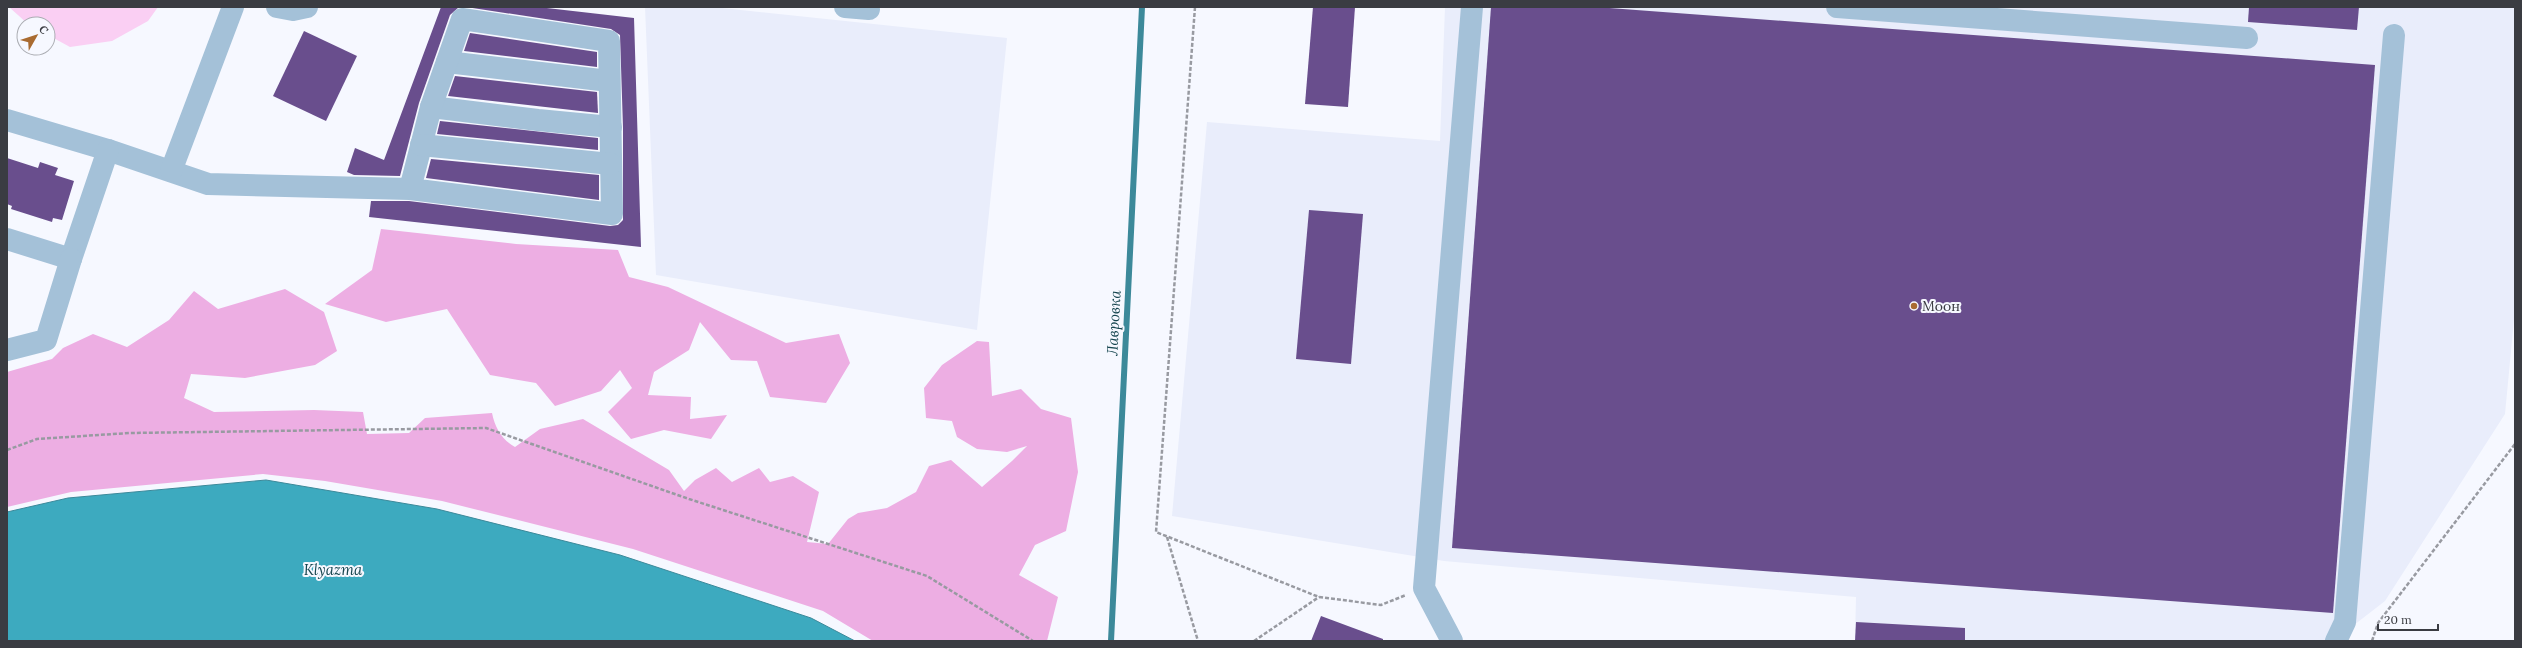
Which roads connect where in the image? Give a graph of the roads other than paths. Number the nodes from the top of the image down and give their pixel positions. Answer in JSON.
{"nodes":[{"id":1,"x":233,"y":7,"type":"edge"},
{"id":2,"x":277,"y":7,"type":"edge"},
{"id":3,"x":308,"y":7,"type":"edge"},
{"id":4,"x":845,"y":7,"type":"edge"},
{"id":5,"x":1472,"y":7,"type":"edge"},
{"id":6,"x":1837,"y":7,"type":"edge"},
{"id":7,"x":869,"y":10,"type":"dead end"},
{"id":8,"x":2394,"y":35,"type":"dead end"},
{"id":9,"x":2247,"y":38,"type":"dead end"},
{"id":10,"x":447,"y":62,"type":"junction"},
{"id":11,"x":609,"y":81,"type":"junction"},
{"id":12,"x":431,"y":106,"type":"junction"},
{"id":13,"x":7,"y":120,"type":"edge"},
{"id":14,"x":611,"y":127,"type":"junction"},
{"id":15,"x":421,"y":145,"type":"junction"},
{"id":16,"x":108,"y":150,"type":"junction"},
{"id":17,"x":611,"y":164,"type":"junction"},
{"id":18,"x":171,"y":171,"type":"junction"},
{"id":19,"x":410,"y":189,"type":"junction"},
{"id":20,"x":7,"y":239,"type":"edge"},
{"id":21,"x":71,"y":259,"type":"junction"},
{"id":22,"x":7,"y":350,"type":"edge"},
{"id":23,"x":1452,"y":641,"type":"edge"},
{"id":24,"x":2336,"y":641,"type":"edge"}],
"edges":[{"from":1,"to":18,"type":"street"},
{"from":2,"to":3,"type":"street"},
{"from":4,"to":7,"type":"street"},
{"from":5,"to":23,"type":"street"},
{"from":6,"to":9,"type":"street"},
{"from":8,"to":24,"type":"street"},
{"from":10,"to":11,"type":"street"},
{"from":10,"to":11,"type":"street"},
{"from":10,"to":12,"type":"street"},
{"from":11,"to":14,"type":"street"},
{"from":12,"to":14,"type":"street"},
{"from":12,"to":15,"type":"street"},
{"from":13,"to":16,"type":"street"},
{"from":14,"to":17,"type":"street"},
{"from":15,"to":17,"type":"street"},
{"from":15,"to":19,"type":"street"},
{"from":16,"to":18,"type":"street"},
{"from":16,"to":21,"type":"street"},
{"from":17,"to":19,"type":"street"},
{"from":18,"to":19,"type":"street"},
{"from":20,"to":21,"type":"street"},
{"from":21,"to":22,"type":"street"}]}
